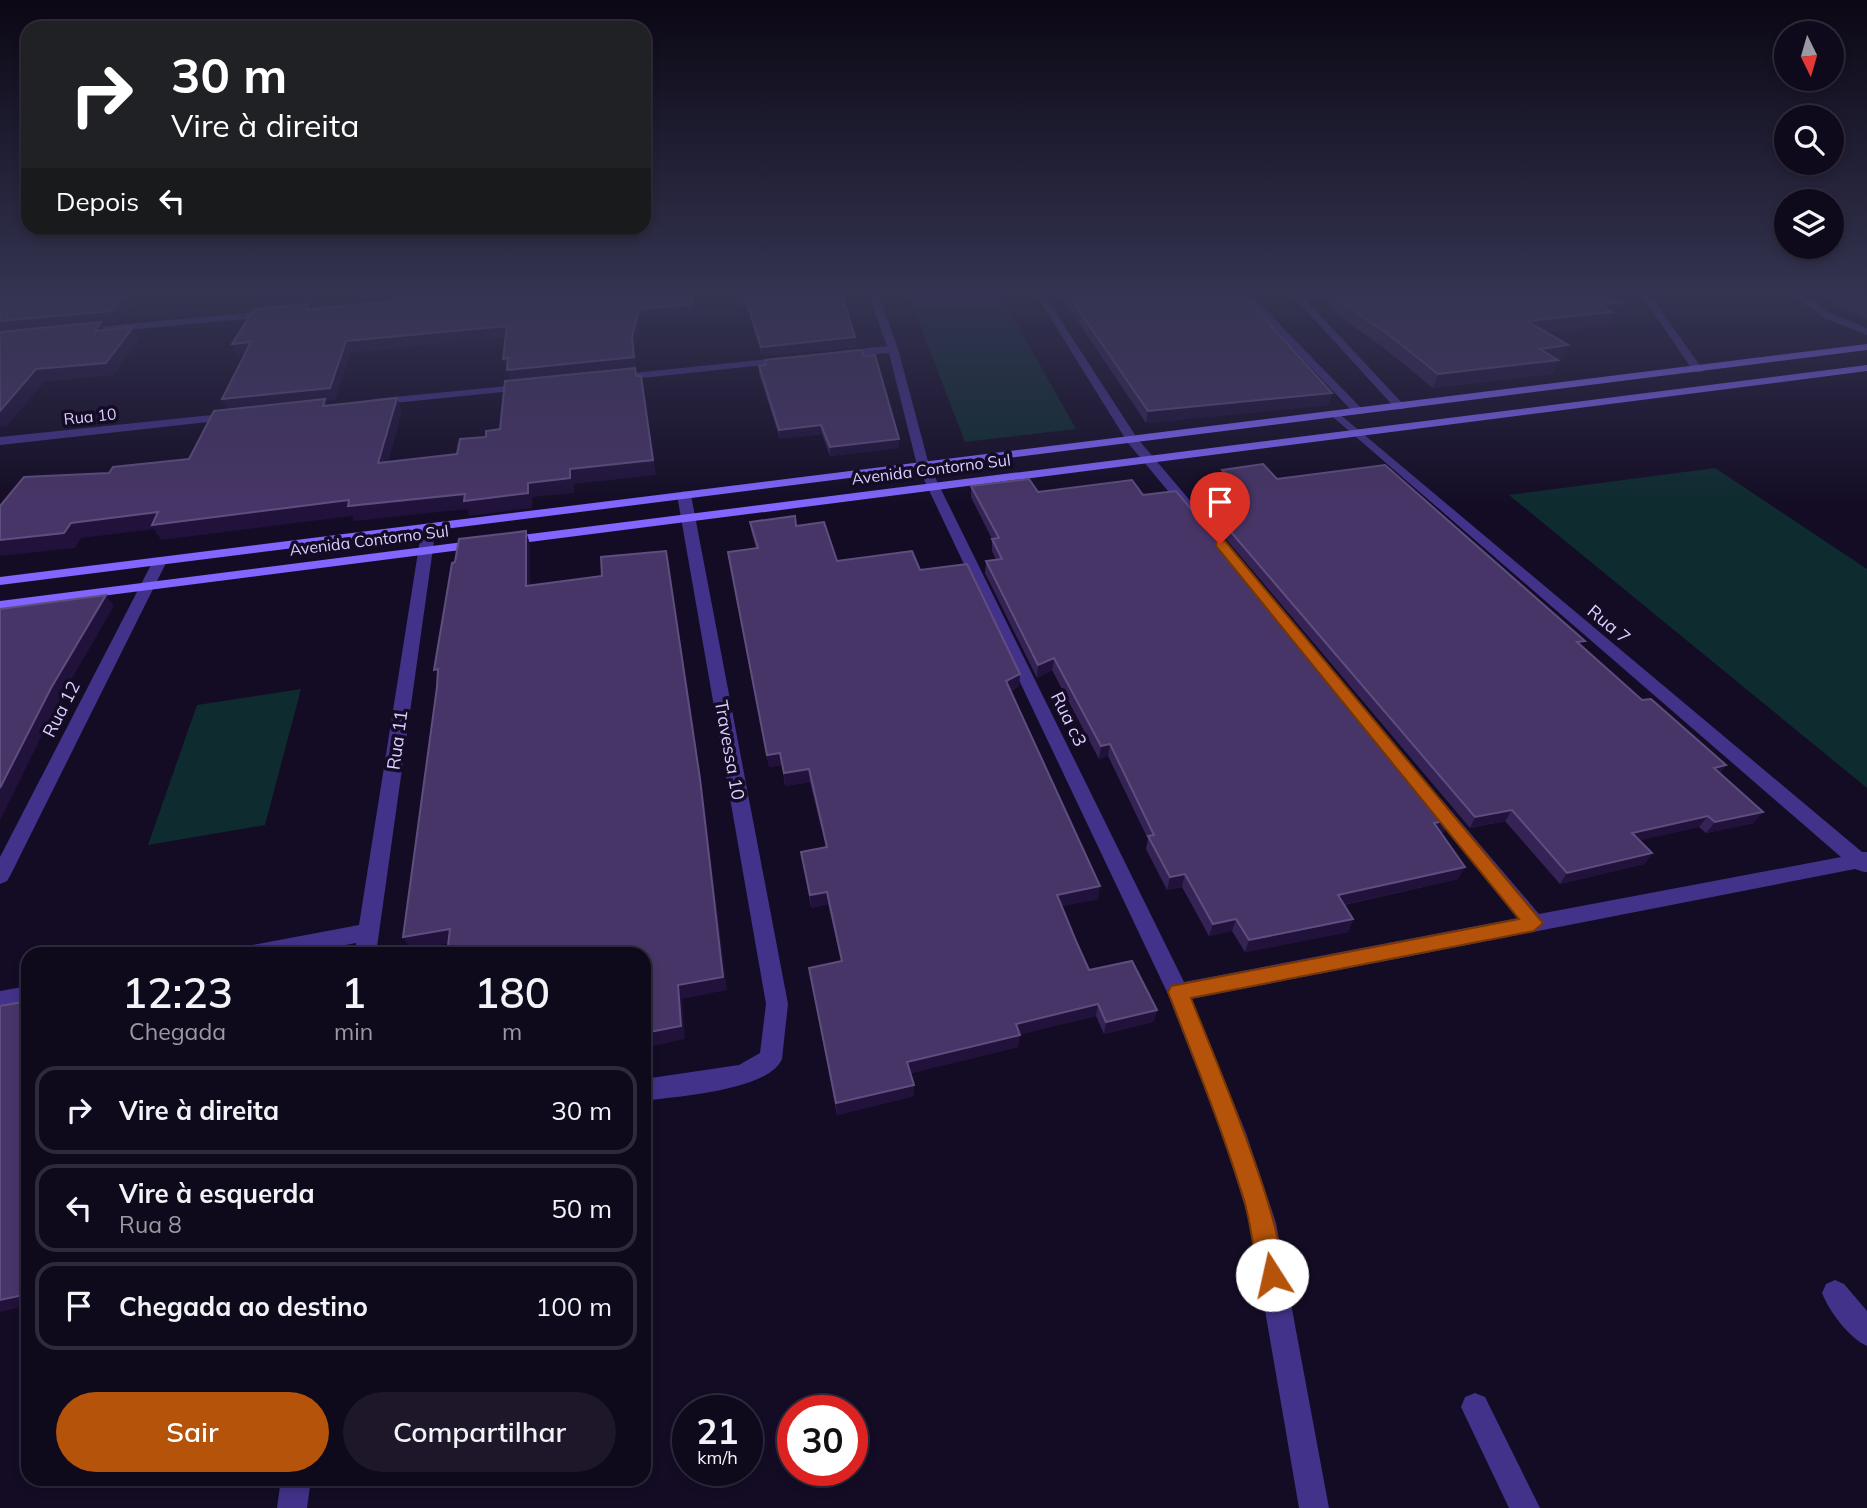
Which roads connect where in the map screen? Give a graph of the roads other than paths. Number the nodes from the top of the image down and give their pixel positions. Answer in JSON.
{"nodes":[{"id":1,"x":725,"y":366,"type":"edge"},
{"id":2,"x":897,"y":366,"type":"edge"},
{"id":3,"x":1085,"y":366,"type":"edge"},
{"id":4,"x":1315,"y":366,"type":"edge"},
{"id":5,"x":1364,"y":366,"type":"edge"},
{"id":6,"x":1695,"y":366,"type":"edge"},
{"id":7,"x":1725,"y":366,"type":"edge"},
{"id":8,"x":1867,"y":368,"type":"edge"},
{"id":9,"x":1698,"y":370,"type":"junction"},
{"id":10,"x":604,"y":379,"type":"edge"},
{"id":11,"x":536,"y":386,"type":"edge"},
{"id":12,"x":357,"y":404,"type":"edge"},
{"id":13,"x":1401,"y":407,"type":"junction"},
{"id":14,"x":1359,"y":412,"type":"junction"},
{"id":15,"x":247,"y":415,"type":"edge"},
{"id":16,"x":1337,"y":415,"type":"junction"},
{"id":17,"x":1355,"y":434,"type":"junction"},
{"id":18,"x":1132,"y":440,"type":"junction"},
{"id":19,"x":0,"y":441,"type":"edge"},
{"id":20,"x":1150,"y":459,"type":"junction"},
{"id":21,"x":923,"y":465,"type":"junction"},
{"id":22,"x":933,"y":486,"type":"junction"},
{"id":23,"x":684,"y":495,"type":"junction"},
{"id":24,"x":687,"y":519,"type":"junction"},
{"id":25,"x":429,"y":527,"type":"junction"},
{"id":26,"x":425,"y":551,"type":"junction"},
{"id":27,"x":160,"y":561,"type":"junction"},
{"id":28,"x":0,"y":581,"type":"edge"},
{"id":29,"x":146,"y":586,"type":"junction"},
{"id":30,"x":0,"y":605,"type":"edge"},
{"id":31,"x":1272,"y":607,"type":"edge"},
{"id":32,"x":1429,"y":797,"type":"edge"},
{"id":33,"x":1864,"y":863,"type":"edge"},
{"id":34,"x":0,"y":876,"type":"edge"},
{"id":35,"x":1534,"y":923,"type":"junction"},
{"id":36,"x":368,"y":932,"type":"junction"},
{"id":37,"x":289,"y":947,"type":"edge"},
{"id":38,"x":366,"y":947,"type":"edge"},
{"id":39,"x":1178,"y":992,"type":"junction"},
{"id":40,"x":21,"y":996,"type":"edge"},
{"id":41,"x":0,"y":1000,"type":"edge"},
{"id":42,"x":651,"y":1089,"type":"edge"},
{"id":43,"x":1835,"y":1293,"type":"dead end"},
{"id":44,"x":1867,"y":1332,"type":"edge"},
{"id":45,"x":1475,"y":1407,"type":"dead end"},
{"id":46,"x":295,"y":1486,"type":"edge"},
{"id":47,"x":292,"y":1508,"type":"edge"},
{"id":48,"x":1314,"y":1508,"type":"edge"},
{"id":49,"x":1525,"y":1508,"type":"edge"}],
"edges":[{"from":1,"to":10,"type":"street"},
{"from":2,"to":21,"type":"street","name":"Rua c3"},
{"from":3,"to":18,"type":"street"},
{"from":4,"to":14,"type":"street"},
{"from":5,"to":13,"type":"street"},
{"from":6,"to":9,"type":"street"},
{"from":7,"to":9,"type":"street","name":"Avenida Contorno Sul"},
{"from":8,"to":17,"type":"street","name":"Avenida Contorno Sul"},
{"from":9,"to":13,"type":"street","name":"Avenida Contorno Sul"},
{"from":11,"to":12,"type":"street"},
{"from":13,"to":14,"type":"street","name":"Avenida Contorno Sul"},
{"from":14,"to":16,"type":"street","name":"Avenida Contorno Sul"},
{"from":15,"to":19,"type":"street","name":"Rua 10"},
{"from":16,"to":17,"type":"street","name":"Rua 7"},
{"from":16,"to":18,"type":"street","name":"Avenida Contorno Sul"},
{"from":17,"to":20,"type":"street","name":"Avenida Contorno Sul"},
{"from":17,"to":33,"type":"street","name":"Rua 7"},
{"from":18,"to":20,"type":"street"},
{"from":18,"to":21,"type":"street","name":"Avenida Contorno Sul"},
{"from":20,"to":22,"type":"street","name":"Avenida Contorno Sul"},
{"from":20,"to":31,"type":"street"},
{"from":21,"to":22,"type":"street","name":"Rua c3"},
{"from":21,"to":23,"type":"street","name":"Avenida Contorno Sul"},
{"from":22,"to":24,"type":"street","name":"Avenida Contorno Sul"},
{"from":22,"to":39,"type":"street","name":"Rua c3"},
{"from":23,"to":24,"type":"street","name":"Travessa 10"},
{"from":23,"to":25,"type":"street","name":"Avenida Contorno Sul"},
{"from":24,"to":26,"type":"street","name":"Avenida Contorno Sul"},
{"from":24,"to":42,"type":"street","name":"Travessa 10"},
{"from":25,"to":26,"type":"street","name":"Rua 11"},
{"from":25,"to":27,"type":"street","name":"Avenida Contorno Sul"},
{"from":26,"to":29,"type":"street","name":"Avenida Contorno Sul"},
{"from":26,"to":36,"type":"street","name":"Rua 11"},
{"from":27,"to":28,"type":"street","name":"Avenida Contorno Sul"},
{"from":27,"to":29,"type":"street","name":"Rua 12"},
{"from":29,"to":30,"type":"street","name":"Avenida Contorno Sul"},
{"from":29,"to":34,"type":"street","name":"Rua 12"},
{"from":32,"to":35,"type":"street"},
{"from":33,"to":35,"type":"street"},
{"from":35,"to":39,"type":"street"},
{"from":36,"to":37,"type":"street"},
{"from":36,"to":38,"type":"street","name":"Rua 11"},
{"from":39,"to":48,"type":"street","name":"Rua c3"},
{"from":40,"to":41,"type":"street"},
{"from":43,"to":44,"type":"street"},
{"from":45,"to":49,"type":"street"},
{"from":46,"to":47,"type":"street"}]}
